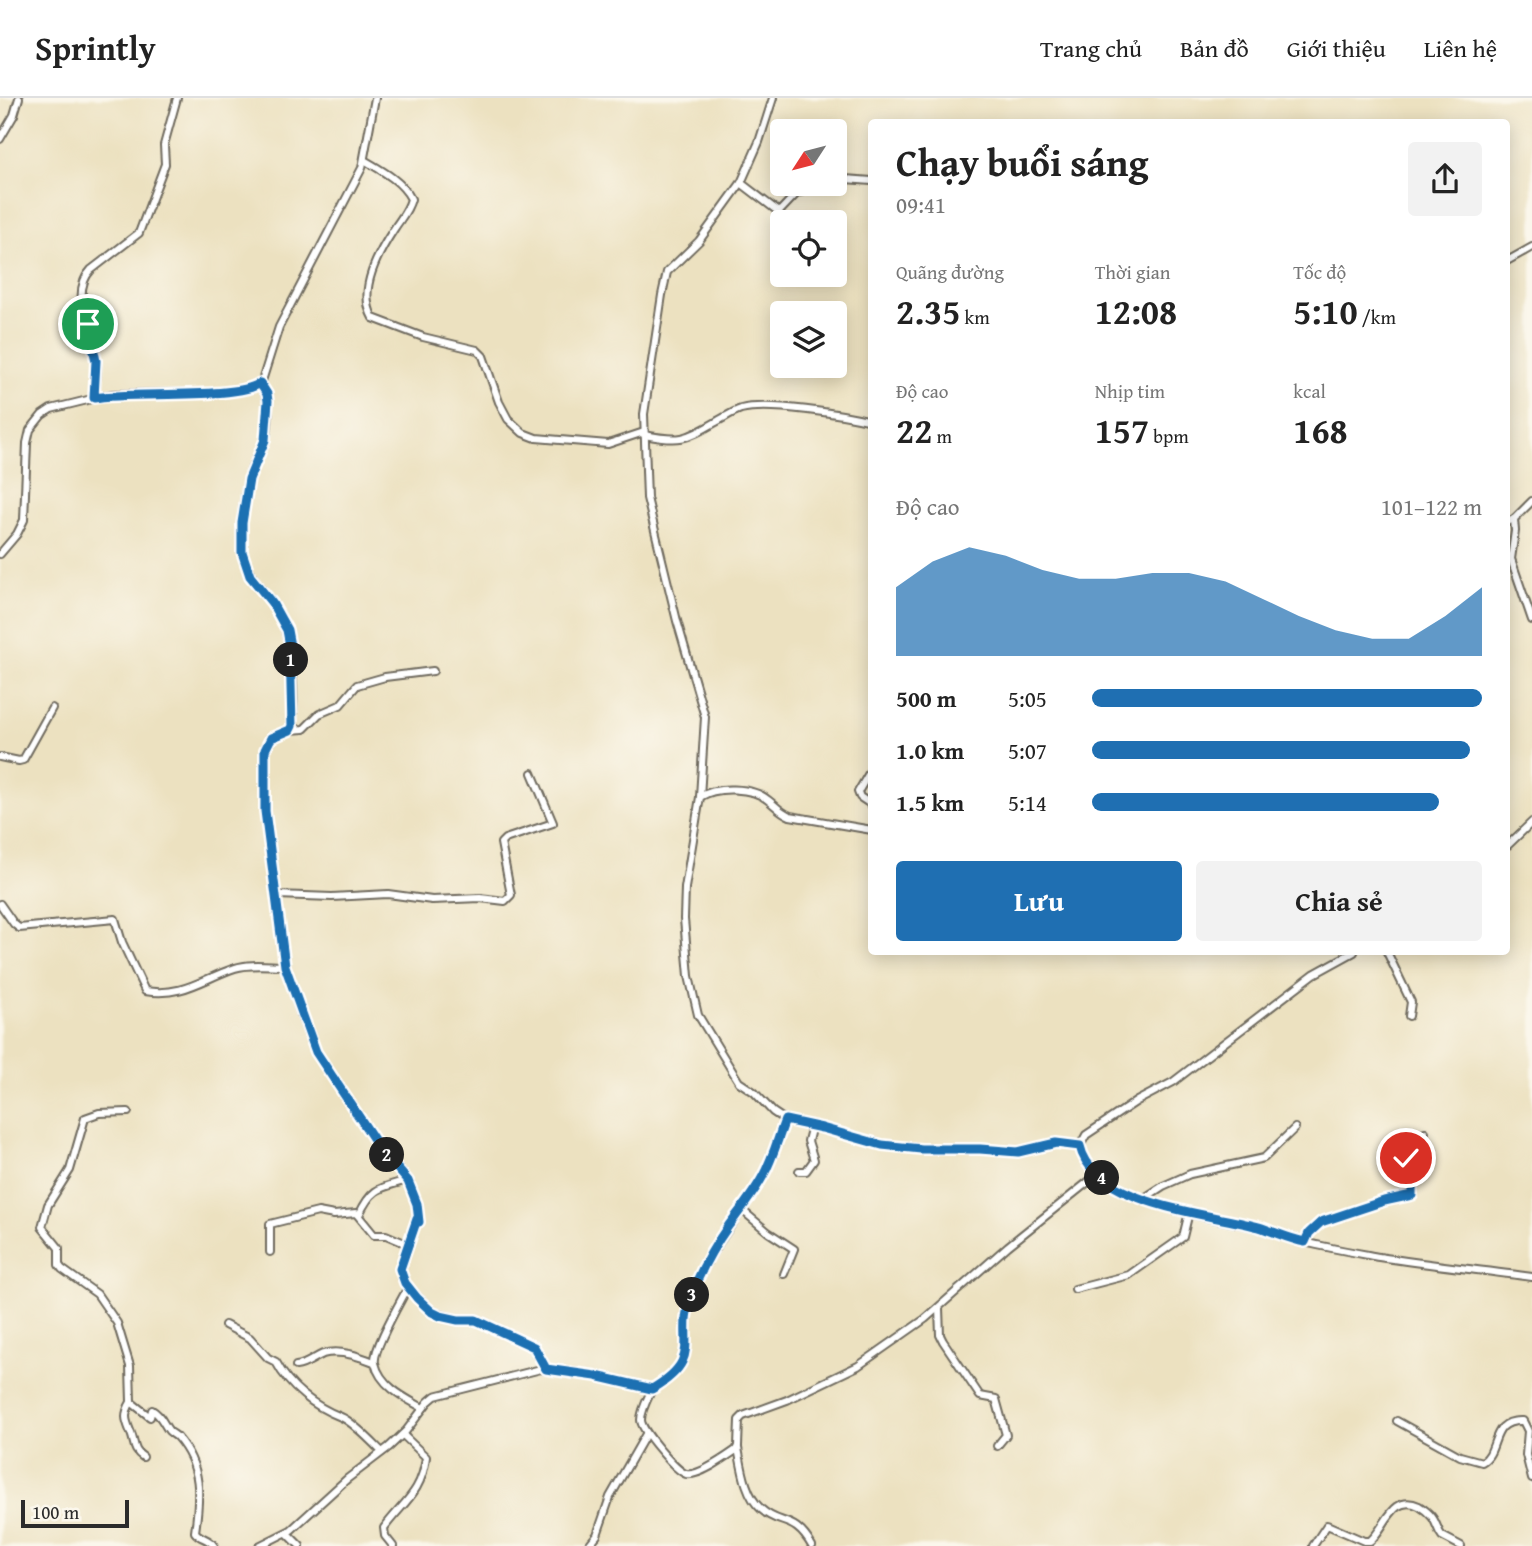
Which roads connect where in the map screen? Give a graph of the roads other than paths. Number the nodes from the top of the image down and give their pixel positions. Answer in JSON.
{"nodes":[{"id":1,"x":19,"y":98,"type":"edge"},
{"id":2,"x":177,"y":98,"type":"edge"},
{"id":3,"x":375,"y":98,"type":"edge"},
{"id":4,"x":773,"y":98,"type":"edge"},
{"id":5,"x":0,"y":139,"type":"edge"},
{"id":6,"x":364,"y":160,"type":"junction"},
{"id":7,"x":847,"y":179,"type":"edge"},
{"id":8,"x":868,"y":181,"type":"edge"},
{"id":9,"x":741,"y":183,"type":"junction"},
{"id":10,"x":794,"y":196,"type":"edge"},
{"id":11,"x":1532,"y":247,"type":"edge"},
{"id":12,"x":1510,"y":259,"type":"edge"},
{"id":13,"x":260,"y":383,"type":"junction"},
{"id":14,"x":94,"y":398,"type":"junction"},
{"id":15,"x":868,"y":419,"type":"edge"},
{"id":16,"x":644,"y":433,"type":"junction"},
{"id":17,"x":1532,"y":501,"type":"edge"},
{"id":18,"x":1510,"y":520,"type":"edge"},
{"id":19,"x":0,"y":554,"type":"edge"},
{"id":20,"x":1532,"y":620,"type":"edge"},
{"id":21,"x":433,"y":671,"type":"dead end"},
{"id":22,"x":51,"y":708,"type":"dead end"},
{"id":23,"x":290,"y":730,"type":"junction"},
{"id":24,"x":0,"y":757,"type":"edge"},
{"id":25,"x":532,"y":774,"type":"dead end"},
{"id":26,"x":868,"y":775,"type":"edge"},
{"id":27,"x":700,"y":797,"type":"junction"},
{"id":28,"x":868,"y":802,"type":"edge"},
{"id":29,"x":1532,"y":822,"type":"edge"},
{"id":30,"x":868,"y":829,"type":"edge"},
{"id":31,"x":1510,"y":843,"type":"edge"},
{"id":32,"x":277,"y":895,"type":"junction"},
{"id":33,"x":0,"y":904,"type":"edge"},
{"id":34,"x":1347,"y":955,"type":"edge"},
{"id":35,"x":1388,"y":955,"type":"edge"},
{"id":36,"x":285,"y":966,"type":"junction"},
{"id":37,"x":1409,"y":1016,"type":"dead end"},
{"id":38,"x":128,"y":1112,"type":"dead end"},
{"id":39,"x":785,"y":1120,"type":"junction"},
{"id":40,"x":812,"y":1125,"type":"junction"},
{"id":41,"x":1294,"y":1128,"type":"dead end"},
{"id":42,"x":1425,"y":1132,"type":"dead end"},
{"id":43,"x":1080,"y":1146,"type":"junction"},
{"id":44,"x":799,"y":1171,"type":"dead end"},
{"id":45,"x":1098,"y":1174,"type":"junction"},
{"id":46,"x":408,"y":1181,"type":"junction"},
{"id":47,"x":1143,"y":1199,"type":"junction"},
{"id":48,"x":742,"y":1210,"type":"junction"},
{"id":49,"x":1189,"y":1212,"type":"junction"},
{"id":50,"x":359,"y":1214,"type":"junction"},
{"id":51,"x":1305,"y":1242,"type":"junction"},
{"id":52,"x":407,"y":1244,"type":"junction"},
{"id":53,"x":270,"y":1252,"type":"dead end"},
{"id":54,"x":785,"y":1274,"type":"dead end"},
{"id":55,"x":1532,"y":1277,"type":"edge"},
{"id":56,"x":408,"y":1287,"type":"junction"},
{"id":57,"x":1075,"y":1289,"type":"dead end"},
{"id":58,"x":939,"y":1308,"type":"junction"},
{"id":59,"x":225,"y":1325,"type":"dead end"},
{"id":60,"x":374,"y":1362,"type":"junction"},
{"id":61,"x":296,"y":1366,"type":"dead end"},
{"id":62,"x":546,"y":1369,"type":"junction"},
{"id":63,"x":652,"y":1389,"type":"junction"},
{"id":64,"x":131,"y":1402,"type":"junction"},
{"id":65,"x":423,"y":1408,"type":"junction"},
{"id":66,"x":1397,"y":1421,"type":"dead end"},
{"id":67,"x":403,"y":1434,"type":"junction"},
{"id":68,"x":646,"y":1434,"type":"junction"},
{"id":69,"x":997,"y":1446,"type":"dead end"},
{"id":70,"x":737,"y":1448,"type":"junction"},
{"id":71,"x":382,"y":1452,"type":"junction"},
{"id":72,"x":144,"y":1457,"type":"dead end"},
{"id":73,"x":1532,"y":1479,"type":"edge"},
{"id":74,"x":286,"y":1533,"type":"junction"},
{"id":75,"x":214,"y":1546,"type":"edge"},
{"id":76,"x":259,"y":1546,"type":"edge"},
{"id":77,"x":300,"y":1546,"type":"edge"},
{"id":78,"x":394,"y":1546,"type":"edge"},
{"id":79,"x":589,"y":1546,"type":"edge"},
{"id":80,"x":812,"y":1546,"type":"edge"},
{"id":81,"x":1312,"y":1546,"type":"edge"},
{"id":82,"x":1461,"y":1546,"type":"edge"}],
"edges":[{"from":1,"to":5,"type":"street"},
{"from":2,"to":14,"type":"street"},
{"from":3,"to":6,"type":"street"},
{"from":4,"to":9,"type":"street"},
{"from":6,"to":13,"type":"street"},
{"from":6,"to":16,"type":"street"},
{"from":7,"to":8,"type":"street"},
{"from":9,"to":10,"type":"street"},
{"from":9,"to":16,"type":"street"},
{"from":11,"to":12,"type":"street"},
{"from":13,"to":14,"type":"street"},
{"from":13,"to":23,"type":"street"},
{"from":14,"to":19,"type":"street"},
{"from":15,"to":16,"type":"street"},
{"from":16,"to":27,"type":"street"},
{"from":17,"to":18,"type":"street"},
{"from":18,"to":20,"type":"street"},
{"from":21,"to":23,"type":"street"},
{"from":22,"to":24,"type":"street"},
{"from":23,"to":32,"type":"street"},
{"from":25,"to":32,"type":"street"},
{"from":26,"to":28,"type":"street"},
{"from":27,"to":30,"type":"street"},
{"from":27,"to":39,"type":"street"},
{"from":29,"to":31,"type":"street"},
{"from":32,"to":36,"type":"street"},
{"from":33,"to":36,"type":"street"},
{"from":34,"to":43,"type":"street"},
{"from":35,"to":37,"type":"street"},
{"from":36,"to":46,"type":"street"},
{"from":38,"to":64,"type":"street"},
{"from":39,"to":40,"type":"street"},
{"from":39,"to":48,"type":"street"},
{"from":40,"to":43,"type":"street"},
{"from":40,"to":44,"type":"street"},
{"from":41,"to":47,"type":"street"},
{"from":42,"to":51,"type":"street"},
{"from":43,"to":45,"type":"street"},
{"from":45,"to":47,"type":"street"},
{"from":45,"to":58,"type":"street"},
{"from":46,"to":50,"type":"street"},
{"from":46,"to":52,"type":"street"},
{"from":47,"to":49,"type":"street"},
{"from":48,"to":54,"type":"street"},
{"from":48,"to":63,"type":"street"},
{"from":49,"to":51,"type":"street"},
{"from":49,"to":57,"type":"street"},
{"from":50,"to":52,"type":"street"},
{"from":50,"to":53,"type":"street"},
{"from":51,"to":55,"type":"street"},
{"from":52,"to":56,"type":"street"},
{"from":56,"to":60,"type":"street"},
{"from":56,"to":62,"type":"street"},
{"from":58,"to":69,"type":"street"},
{"from":58,"to":70,"type":"street"},
{"from":59,"to":71,"type":"street"},
{"from":60,"to":61,"type":"street"},
{"from":60,"to":65,"type":"street"},
{"from":62,"to":63,"type":"street"},
{"from":62,"to":65,"type":"street"},
{"from":63,"to":68,"type":"street"},
{"from":64,"to":72,"type":"street"},
{"from":64,"to":75,"type":"street"},
{"from":65,"to":67,"type":"street"},
{"from":66,"to":73,"type":"street"},
{"from":67,"to":71,"type":"street"},
{"from":67,"to":78,"type":"street"},
{"from":68,"to":70,"type":"street"},
{"from":68,"to":79,"type":"street"},
{"from":70,"to":80,"type":"street"},
{"from":71,"to":74,"type":"street"},
{"from":74,"to":76,"type":"street"},
{"from":74,"to":77,"type":"street"},
{"from":81,"to":82,"type":"street"}]}
